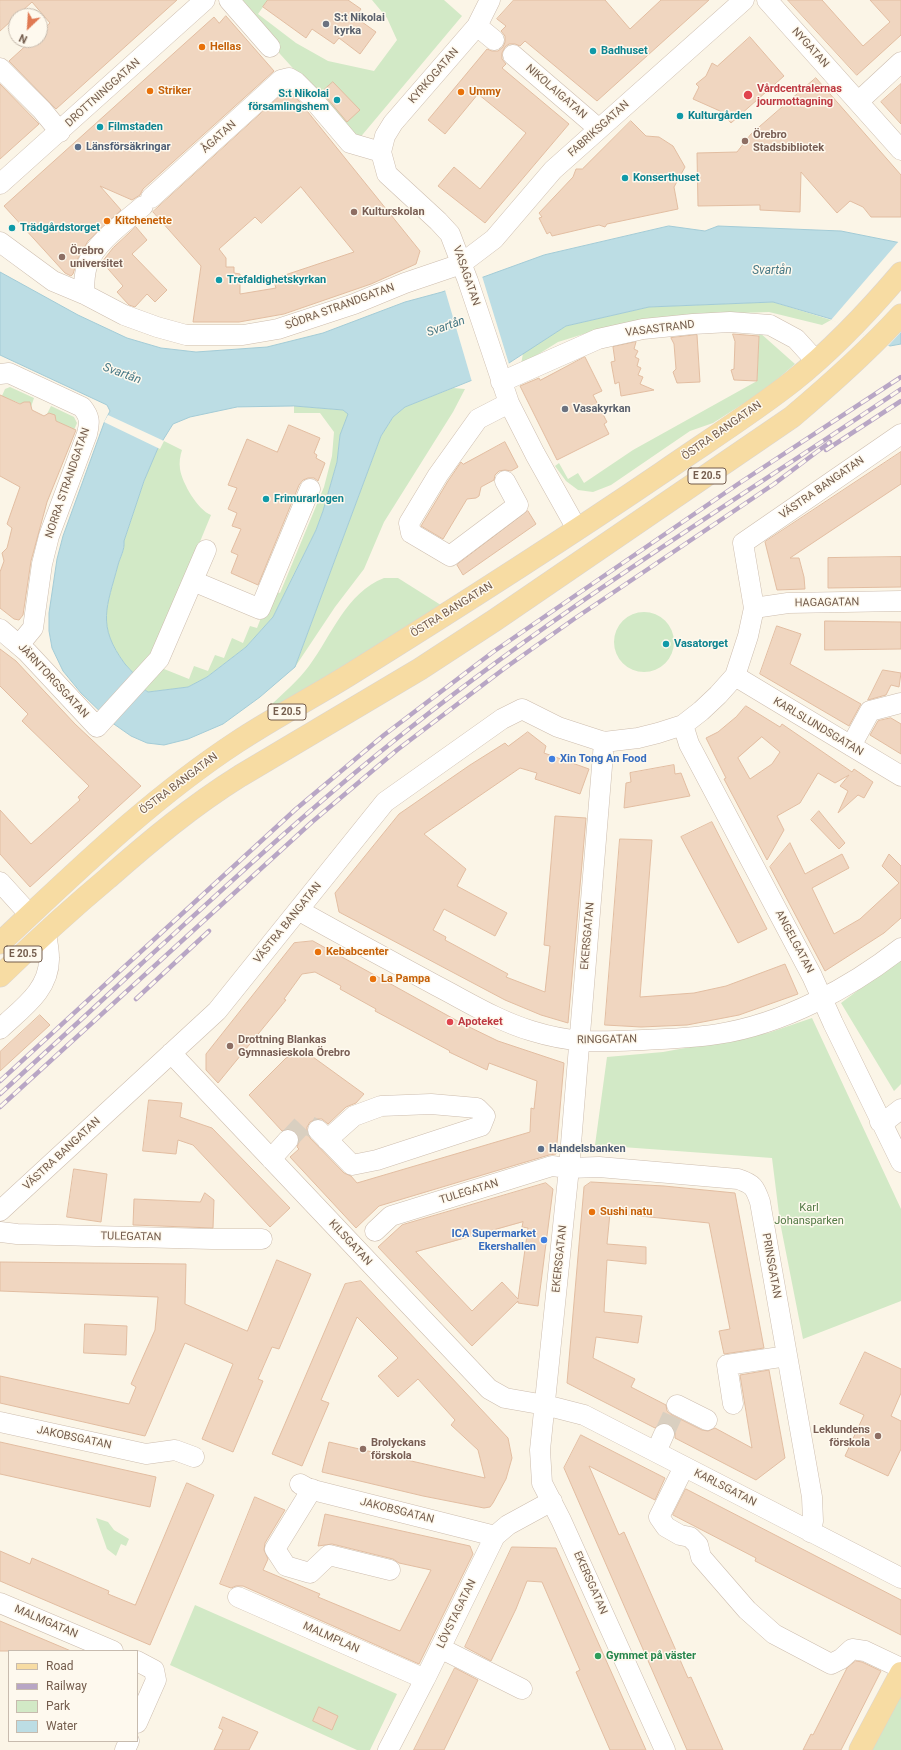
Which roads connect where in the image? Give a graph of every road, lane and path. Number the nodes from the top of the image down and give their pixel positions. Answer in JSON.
{"nodes":[{"id":1,"x":205,"y":0,"type":"edge"},
{"id":2,"x":230,"y":0,"type":"edge"},
{"id":3,"x":490,"y":0,"type":"edge"},
{"id":4,"x":744,"y":0,"type":"edge"},
{"id":5,"x":767,"y":0,"type":"edge"},
{"id":6,"x":477,"y":26,"type":"junction"},
{"id":7,"x":494,"y":40,"type":"dead end"},
{"id":8,"x":270,"y":47,"type":"dead end"},
{"id":9,"x":513,"y":55,"type":"dead end"},
{"id":10,"x":901,"y":62,"type":"edge"},
{"id":11,"x":0,"y":68,"type":"edge"},
{"id":12,"x":859,"y":101,"type":"junction"},
{"id":13,"x":599,"y":130,"type":"junction"},
{"id":14,"x":60,"y":132,"type":"junction"},
{"id":15,"x":901,"y":150,"type":"edge"},
{"id":16,"x":381,"y":152,"type":"junction"},
{"id":17,"x":0,"y":184,"type":"edge"},
{"id":18,"x":0,"y":242,"type":"edge"},
{"id":19,"x":465,"y":273,"type":"junction"},
{"id":20,"x":901,"y":273,"type":"edge"},
{"id":21,"x":84,"y":294,"type":"junction"},
{"id":22,"x":901,"y":316,"type":"edge"},
{"id":23,"x":816,"y":361,"type":"junction"},
{"id":24,"x":0,"y":374,"type":"edge"},
{"id":25,"x":499,"y":376,"type":"junction"},
{"id":26,"x":509,"y":403,"type":"junction"},
{"id":27,"x":901,"y":434,"type":"edge"},
{"id":28,"x":505,"y":481,"type":"dead end"},
{"id":29,"x":310,"y":489,"type":"dead end"},
{"id":30,"x":577,"y":529,"type":"junction"},
{"id":31,"x":206,"y":550,"type":"dead end"},
{"id":32,"x":592,"y":553,"type":"junction"},
{"id":33,"x":193,"y":581,"type":"junction"},
{"id":34,"x":901,"y":601,"type":"edge"},
{"id":35,"x":754,"y":608,"type":"junction"},
{"id":36,"x":0,"y":628,"type":"edge"},
{"id":37,"x":19,"y":645,"type":"junction"},
{"id":38,"x":735,"y":676,"type":"junction"},
{"id":39,"x":901,"y":703,"type":"edge"},
{"id":40,"x":683,"y":725,"type":"junction"},
{"id":41,"x":604,"y":742,"type":"junction"},
{"id":42,"x":851,"y":746,"type":"junction"},
{"id":43,"x":901,"y":776,"type":"edge"},
{"id":44,"x":0,"y":882,"type":"edge"},
{"id":45,"x":298,"y":910,"type":"junction"},
{"id":46,"x":30,"y":915,"type":"junction"},
{"id":47,"x":46,"y":933,"type":"junction"},
{"id":48,"x":0,"y":943,"type":"edge"},
{"id":49,"x":901,"y":948,"type":"edge"},
{"id":50,"x":0,"y":976,"type":"edge"},
{"id":51,"x":823,"y":998,"type":"junction"},
{"id":52,"x":0,"y":1029,"type":"edge"},
{"id":53,"x":579,"y":1042,"type":"junction"},
{"id":54,"x":171,"y":1053,"type":"junction"},
{"id":55,"x":901,"y":1109,"type":"edge"},
{"id":56,"x":880,"y":1122,"type":"junction"},
{"id":57,"x":323,"y":1135,"type":"joint"},
{"id":58,"x":288,"y":1140,"type":"tunnel mouth"},
{"id":59,"x":271,"y":1159,"type":"junction"},
{"id":60,"x":901,"y":1162,"type":"edge"},
{"id":61,"x":569,"y":1168,"type":"junction"},
{"id":62,"x":0,"y":1211,"type":"edge"},
{"id":63,"x":375,"y":1231,"type":"dead end"},
{"id":64,"x":0,"y":1232,"type":"edge"},
{"id":65,"x":262,"y":1239,"type":"dead end"},
{"id":66,"x":787,"y":1356,"type":"junction"},
{"id":67,"x":733,"y":1404,"type":"dead end"},
{"id":68,"x":545,"y":1405,"type":"junction"},
{"id":69,"x":677,"y":1405,"type":"dead end"},
{"id":70,"x":707,"y":1420,"type":"dead end"},
{"id":71,"x":0,"y":1422,"type":"edge"},
{"id":72,"x":664,"y":1434,"type":"tunnel mouth"},
{"id":73,"x":656,"y":1452,"type":"junction"},
{"id":74,"x":194,"y":1457,"type":"dead end"},
{"id":75,"x":684,"y":1467,"type":"junction"},
{"id":76,"x":552,"y":1501,"type":"junction"},
{"id":77,"x":810,"y":1532,"type":"junction"},
{"id":78,"x":495,"y":1536,"type":"junction"},
{"id":79,"x":390,"y":1570,"type":"dead end"},
{"id":80,"x":901,"y":1578,"type":"edge"},
{"id":81,"x":238,"y":1597,"type":"dead end"},
{"id":82,"x":0,"y":1603,"type":"edge"},
{"id":83,"x":440,"y":1648,"type":"junction"},
{"id":84,"x":111,"y":1650,"type":"edge"},
{"id":85,"x":146,"y":1666,"type":"edge"},
{"id":86,"x":901,"y":1668,"type":"edge"},
{"id":87,"x":901,"y":1673,"type":"edge"},
{"id":88,"x":424,"y":1679,"type":"junction"},
{"id":89,"x":522,"y":1689,"type":"dead end"},
{"id":90,"x":138,"y":1721,"type":"edge"},
{"id":91,"x":388,"y":1750,"type":"edge"},
{"id":92,"x":665,"y":1750,"type":"edge"},
{"id":93,"x":860,"y":1750,"type":"edge"}],
"edges":[{"from":1,"to":14,"type":"street","name":"DROTTNINGGATAN"},
{"from":2,"to":8,"type":"street"},
{"from":3,"to":6,"type":"street","name":"KYRKOGATAN"},
{"from":4,"to":13,"type":"street","name":"FABRIKSGATAN"},
{"from":5,"to":12,"type":"street","name":"NYGATAN"},
{"from":6,"to":7,"type":"street"},
{"from":6,"to":16,"type":"street","name":"KYRKOGATAN"},
{"from":9,"to":13,"type":"street","name":"NIKOLAIGATAN"},
{"from":10,"to":12,"type":"street"},
{"from":11,"to":14,"type":"street"},
{"from":12,"to":15,"type":"street","name":"NYGATAN"},
{"from":13,"to":19,"type":"street","name":"FABRIKSGATAN"},
{"from":14,"to":17,"type":"street","name":"DROTTNINGGATAN"},
{"from":16,"to":19,"type":"street","name":"VASAGATAN"},
{"from":16,"to":21,"type":"street","name":"ÅGATAN"},
{"from":18,"to":21,"type":"street","name":"SÖDRA STRANDGATAN"},
{"from":19,"to":21,"type":"street","name":"SÖDRA STRANDGATAN"},
{"from":19,"to":25,"type":"street","name":"VASAGATAN"},
{"from":20,"to":23,"type":"main road","name":"ÖSTRA BANGATAN","number":"E 20.5"},
{"from":22,"to":32,"type":"main road","number":"E 20.5"},
{"from":23,"to":25,"type":"street","name":"VASASTRAND"},
{"from":23,"to":30,"type":"main road","name":"ÖSTRA BANGATAN","number":"E 20.5"},
{"from":24,"to":37,"type":"street","name":"NORRA STRANDGATAN"},
{"from":25,"to":26,"type":"street","name":"VASAGATAN"},
{"from":26,"to":28,"type":"street"},
{"from":26,"to":30,"type":"street","name":"VASAGATAN"},
{"from":27,"to":35,"type":"street","name":"VÄSTRA BANGATAN"},
{"from":29,"to":33,"type":"street"},
{"from":30,"to":32,"type":"main road"},
{"from":30,"to":46,"type":"main road","name":"ÖSTRA BANGATAN","number":"E 20.5"},
{"from":31,"to":33,"type":"street","name":"JÄRNTORGSGATAN"},
{"from":32,"to":47,"type":"main road","number":"E 20.5"},
{"from":33,"to":37,"type":"street","name":"JÄRNTORGSGATAN"},
{"from":34,"to":35,"type":"street","name":"HAGAGATAN"},
{"from":35,"to":38,"type":"street"},
{"from":36,"to":37,"type":"street","name":"JÄRNTORGSGATAN"},
{"from":38,"to":40,"type":"street"},
{"from":38,"to":42,"type":"street","name":"KARLSLUNDSGATAN"},
{"from":39,"to":42,"type":"street"},
{"from":40,"to":41,"type":"street"},
{"from":40,"to":51,"type":"street","name":"ANGELGATAN"},
{"from":41,"to":45,"type":"street","name":"VÄSTRA BANGATAN"},
{"from":41,"to":53,"type":"street","name":"EKERSGATAN"},
{"from":42,"to":43,"type":"street","name":"KARLSLUNDSGATAN"},
{"from":44,"to":46,"type":"street"},
{"from":45,"to":53,"type":"street","name":"RINGGATAN"},
{"from":45,"to":54,"type":"street","name":"VÄSTRA BANGATAN"},
{"from":46,"to":47,"type":"main road"},
{"from":46,"to":48,"type":"main road","name":"ÖSTRA BANGATAN","number":"E 20.5"},
{"from":47,"to":50,"type":"main road","number":"E 20.5"},
{"from":47,"to":52,"type":"street"},
{"from":49,"to":51,"type":"street","name":"RINGGATAN"},
{"from":51,"to":53,"type":"street","name":"RINGGATAN"},
{"from":51,"to":56,"type":"street","name":"ANGELGATAN"},
{"from":53,"to":61,"type":"street","name":"EKERSGATAN"},
{"from":54,"to":59,"type":"street","name":"KILSGATAN"},
{"from":54,"to":62,"type":"street","name":"VÄSTRA BANGATAN"},
{"from":55,"to":56,"type":"street"},
{"from":56,"to":60,"type":"street","name":"ANGELGATAN"},
{"from":57,"to":57,"type":"street"},
{"from":58,"to":59,"type":"street"},
{"from":59,"to":68,"type":"street","name":"KILSGATAN"},
{"from":61,"to":63,"type":"street","name":"TULEGATAN"},
{"from":61,"to":66,"type":"street","name":"PRINSGATAN"},
{"from":61,"to":68,"type":"street","name":"EKERSGATAN"},
{"from":64,"to":65,"type":"street","name":"TULEGATAN"},
{"from":66,"to":67,"type":"street"},
{"from":66,"to":77,"type":"street","name":"PRINSGATAN"},
{"from":68,"to":73,"type":"street","name":"KARLSGATAN"},
{"from":68,"to":76,"type":"street","name":"EKERSGATAN"},
{"from":69,"to":70,"type":"street"},
{"from":71,"to":74,"type":"street","name":"JAKOBSGATAN"},
{"from":72,"to":73,"type":"street"},
{"from":73,"to":75,"type":"street","name":"KARLSGATAN"},
{"from":75,"to":77,"type":"street","name":"KARLSGATAN"},
{"from":75,"to":86,"type":"street"},
{"from":76,"to":78,"type":"street","name":"LÖVSTAGATAN"},
{"from":76,"to":92,"type":"street","name":"EKERSGATAN"},
{"from":77,"to":80,"type":"street","name":"KARLSGATAN"},
{"from":78,"to":79,"type":"street","name":"JAKOBSGATAN"},
{"from":78,"to":83,"type":"street","name":"LÖVSTAGATAN"},
{"from":81,"to":88,"type":"street","name":"MALMPLAN"},
{"from":82,"to":84,"type":"street","name":"MALMGATAN"},
{"from":83,"to":88,"type":"street","name":"LÖVSTAGATAN"},
{"from":83,"to":89,"type":"street"},
{"from":85,"to":90,"type":"street"},
{"from":87,"to":93,"type":"main road"},
{"from":88,"to":91,"type":"street","name":"LÖVSTAGATAN"}]}
